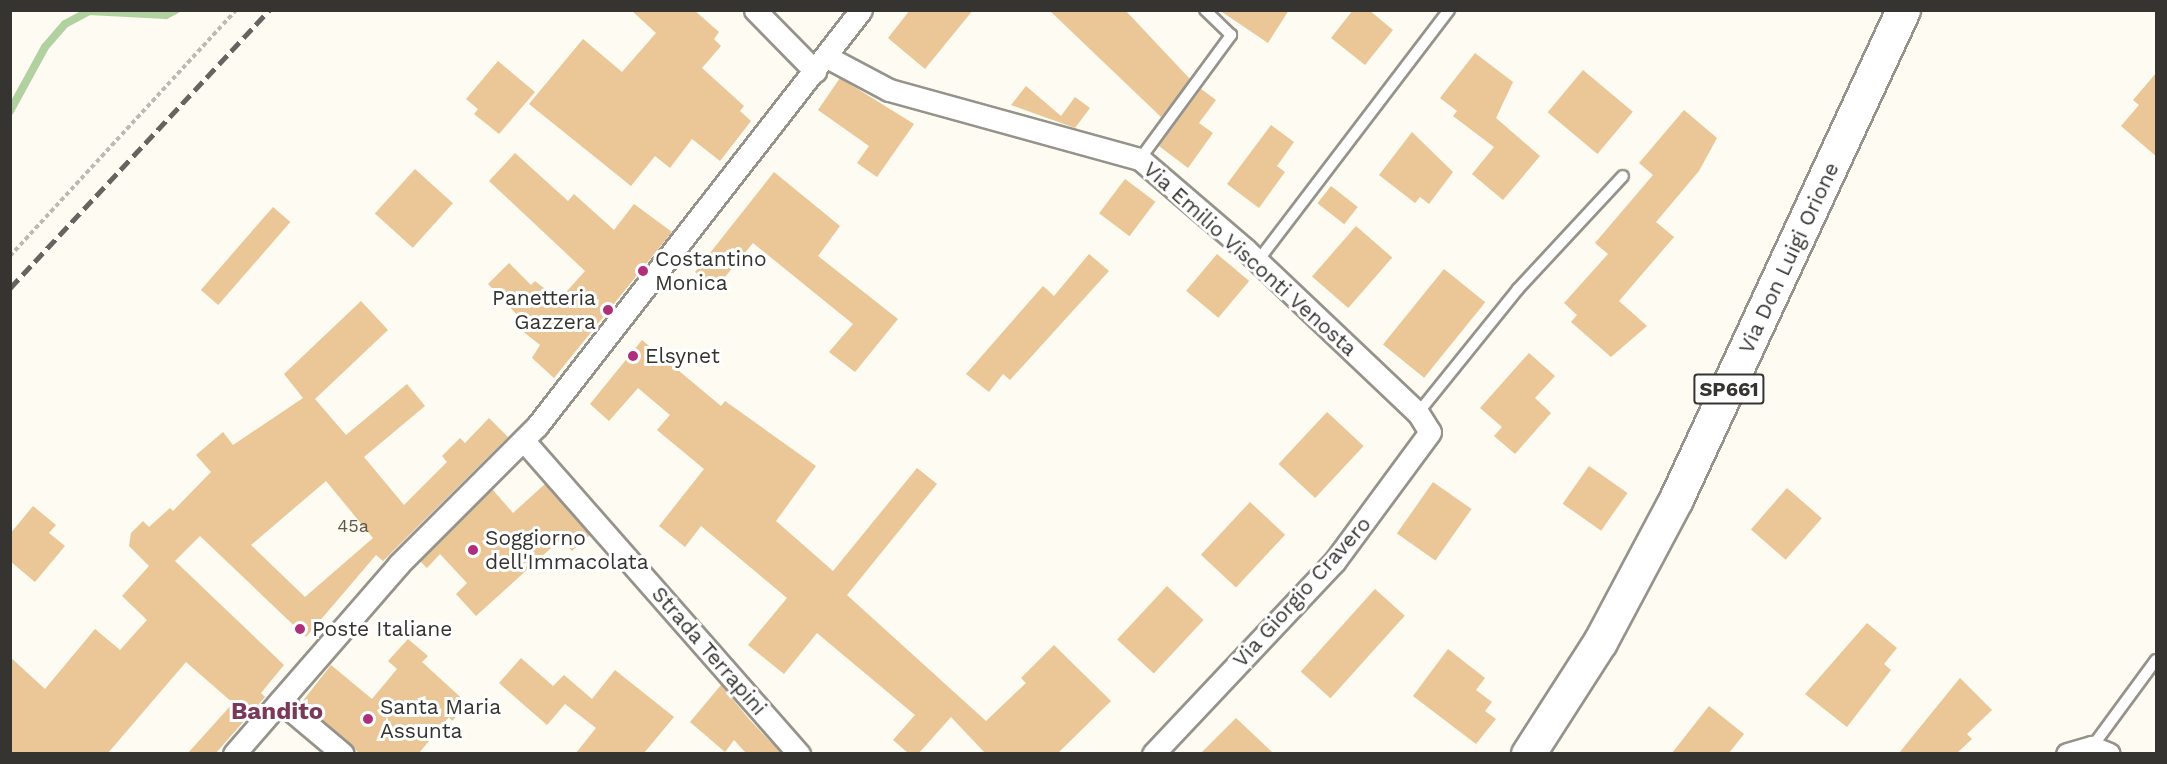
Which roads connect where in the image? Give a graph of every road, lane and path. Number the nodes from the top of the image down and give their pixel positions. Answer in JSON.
{"nodes":[{"id":1,"x":236,"y":10,"type":"edge"},
{"id":2,"x":755,"y":10,"type":"edge"},
{"id":3,"x":861,"y":10,"type":"edge"},
{"id":4,"x":1205,"y":10,"type":"edge"},
{"id":5,"x":1449,"y":10,"type":"edge"},
{"id":6,"x":1903,"y":10,"type":"edge"},
{"id":7,"x":821,"y":64,"type":"junction"},
{"id":8,"x":1140,"y":159,"type":"junction"},
{"id":9,"x":1623,"y":176,"type":"dead end"},
{"id":10,"x":10,"y":256,"type":"edge"},
{"id":11,"x":1257,"y":262,"type":"junction"},
{"id":12,"x":1418,"y":413,"type":"junction"},
{"id":13,"x":524,"y":441,"type":"junction"},
{"id":14,"x":2157,"y":660,"type":"edge"},
{"id":15,"x":280,"y":701,"type":"junction"},
{"id":16,"x":2101,"y":750,"type":"edge"},
{"id":17,"x":234,"y":753,"type":"edge"},
{"id":18,"x":343,"y":753,"type":"edge"},
{"id":19,"x":799,"y":753,"type":"edge"},
{"id":20,"x":1153,"y":753,"type":"edge"},
{"id":21,"x":1528,"y":753,"type":"edge"},
{"id":22,"x":2067,"y":753,"type":"edge"}],
"edges":[{"from":1,"to":10,"type":"path"},
{"from":2,"to":7,"type":"street","name":"Via Emilio Visconti Venosta"},
{"from":3,"to":7,"type":"street"},
{"from":4,"to":8,"type":"lane"},
{"from":5,"to":11,"type":"lane"},
{"from":6,"to":21,"type":"main road","name":"Via Don Luigi Orione","number":"SP661"},
{"from":7,"to":8,"type":"street","name":"Via Emilio Visconti Venosta"},
{"from":7,"to":13,"type":"street"},
{"from":8,"to":11,"type":"street","name":"Via Emilio Visconti Venosta"},
{"from":9,"to":12,"type":"lane"},
{"from":11,"to":12,"type":"street","name":"Via Emilio Visconti Venosta"},
{"from":12,"to":20,"type":"street","name":"Via Giorgio Cravero"},
{"from":13,"to":15,"type":"street"},
{"from":13,"to":19,"type":"street","name":"Strada Terrapini"},
{"from":14,"to":16,"type":"lane"},
{"from":15,"to":17,"type":"street"},
{"from":15,"to":18,"type":"street"},
{"from":16,"to":22,"type":"street"}]}
